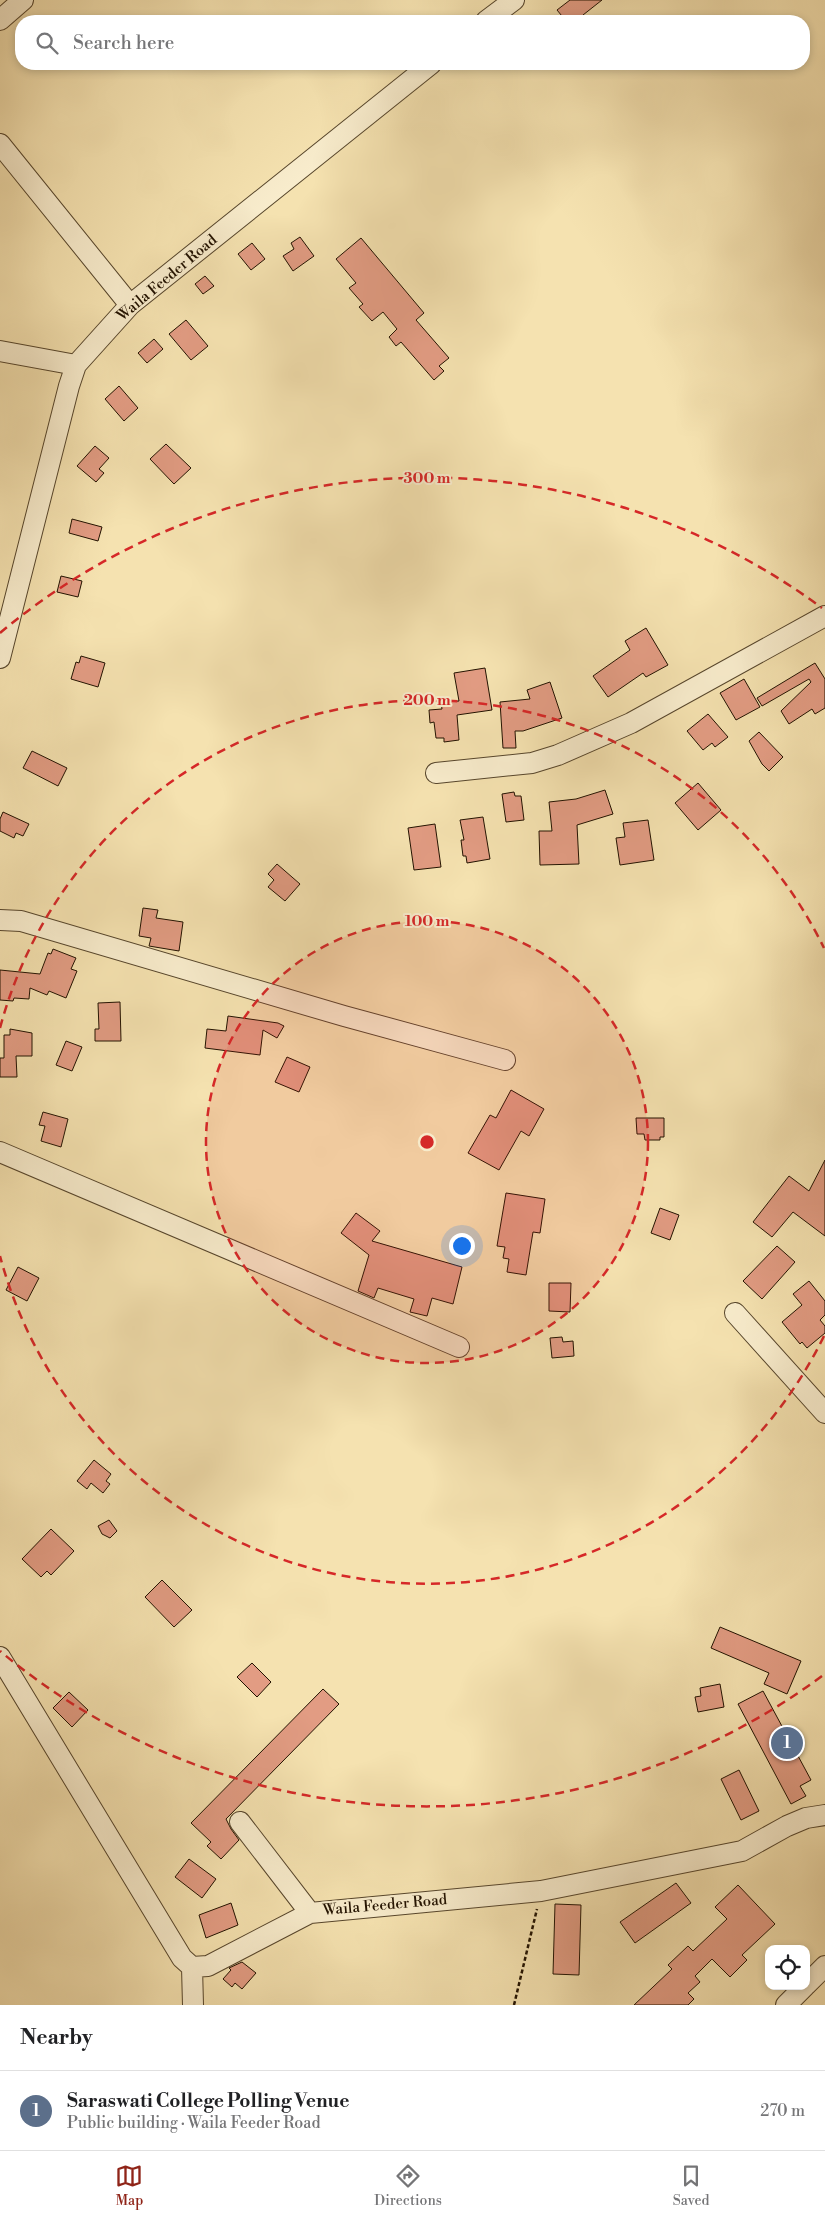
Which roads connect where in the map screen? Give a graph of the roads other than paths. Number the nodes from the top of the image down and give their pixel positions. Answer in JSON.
{"nodes":[{"id":1,"x":23,"y":0,"type":"edge"},
{"id":2,"x":514,"y":0,"type":"edge"},
{"id":3,"x":494,"y":15,"type":"edge"},
{"id":4,"x":0,"y":20,"type":"edge"},
{"id":5,"x":424,"y":70,"type":"edge"},
{"id":6,"x":0,"y":144,"type":"edge"},
{"id":7,"x":130,"y":305,"type":"junction"},
{"id":8,"x":0,"y":351,"type":"edge"},
{"id":9,"x":76,"y":365,"type":"junction"},
{"id":10,"x":825,"y":616,"type":"edge"},
{"id":11,"x":0,"y":658,"type":"edge"},
{"id":12,"x":436,"y":773,"type":"dead end"},
{"id":13,"x":0,"y":920,"type":"edge"},
{"id":14,"x":505,"y":1060,"type":"dead end"},
{"id":15,"x":0,"y":1152,"type":"edge"},
{"id":16,"x":735,"y":1313,"type":"dead end"},
{"id":17,"x":459,"y":1347,"type":"dead end"},
{"id":18,"x":825,"y":1413,"type":"edge"},
{"id":19,"x":0,"y":1656,"type":"edge"},
{"id":20,"x":825,"y":1815,"type":"edge"},
{"id":21,"x":240,"y":1822,"type":"dead end"},
{"id":22,"x":310,"y":1913,"type":"junction"},
{"id":23,"x":825,"y":1966,"type":"edge"},
{"id":24,"x":192,"y":1967,"type":"junction"},
{"id":25,"x":810,"y":1982,"type":"edge"},
{"id":26,"x":802,"y":1990,"type":"edge"},
{"id":27,"x":193,"y":2005,"type":"edge"},
{"id":28,"x":786,"y":2005,"type":"edge"}],
"edges":[{"from":1,"to":4,"type":"street"},
{"from":2,"to":3,"type":"street"},
{"from":5,"to":7,"type":"street","name":"Waila Feeder Road"},
{"from":6,"to":7,"type":"street"},
{"from":7,"to":9,"type":"street","name":"Waila Feeder Road"},
{"from":8,"to":9,"type":"street"},
{"from":9,"to":11,"type":"street","name":"Waila Feeder Road"},
{"from":10,"to":12,"type":"street"},
{"from":13,"to":14,"type":"street"},
{"from":15,"to":17,"type":"street"},
{"from":16,"to":18,"type":"street"},
{"from":19,"to":24,"type":"street"},
{"from":20,"to":22,"type":"street","name":"Waila Feeder Road"},
{"from":21,"to":22,"type":"street"},
{"from":22,"to":24,"type":"street","name":"Waila Feeder Road"},
{"from":23,"to":25,"type":"street"},
{"from":24,"to":27,"type":"street"},
{"from":26,"to":28,"type":"street"}]}
